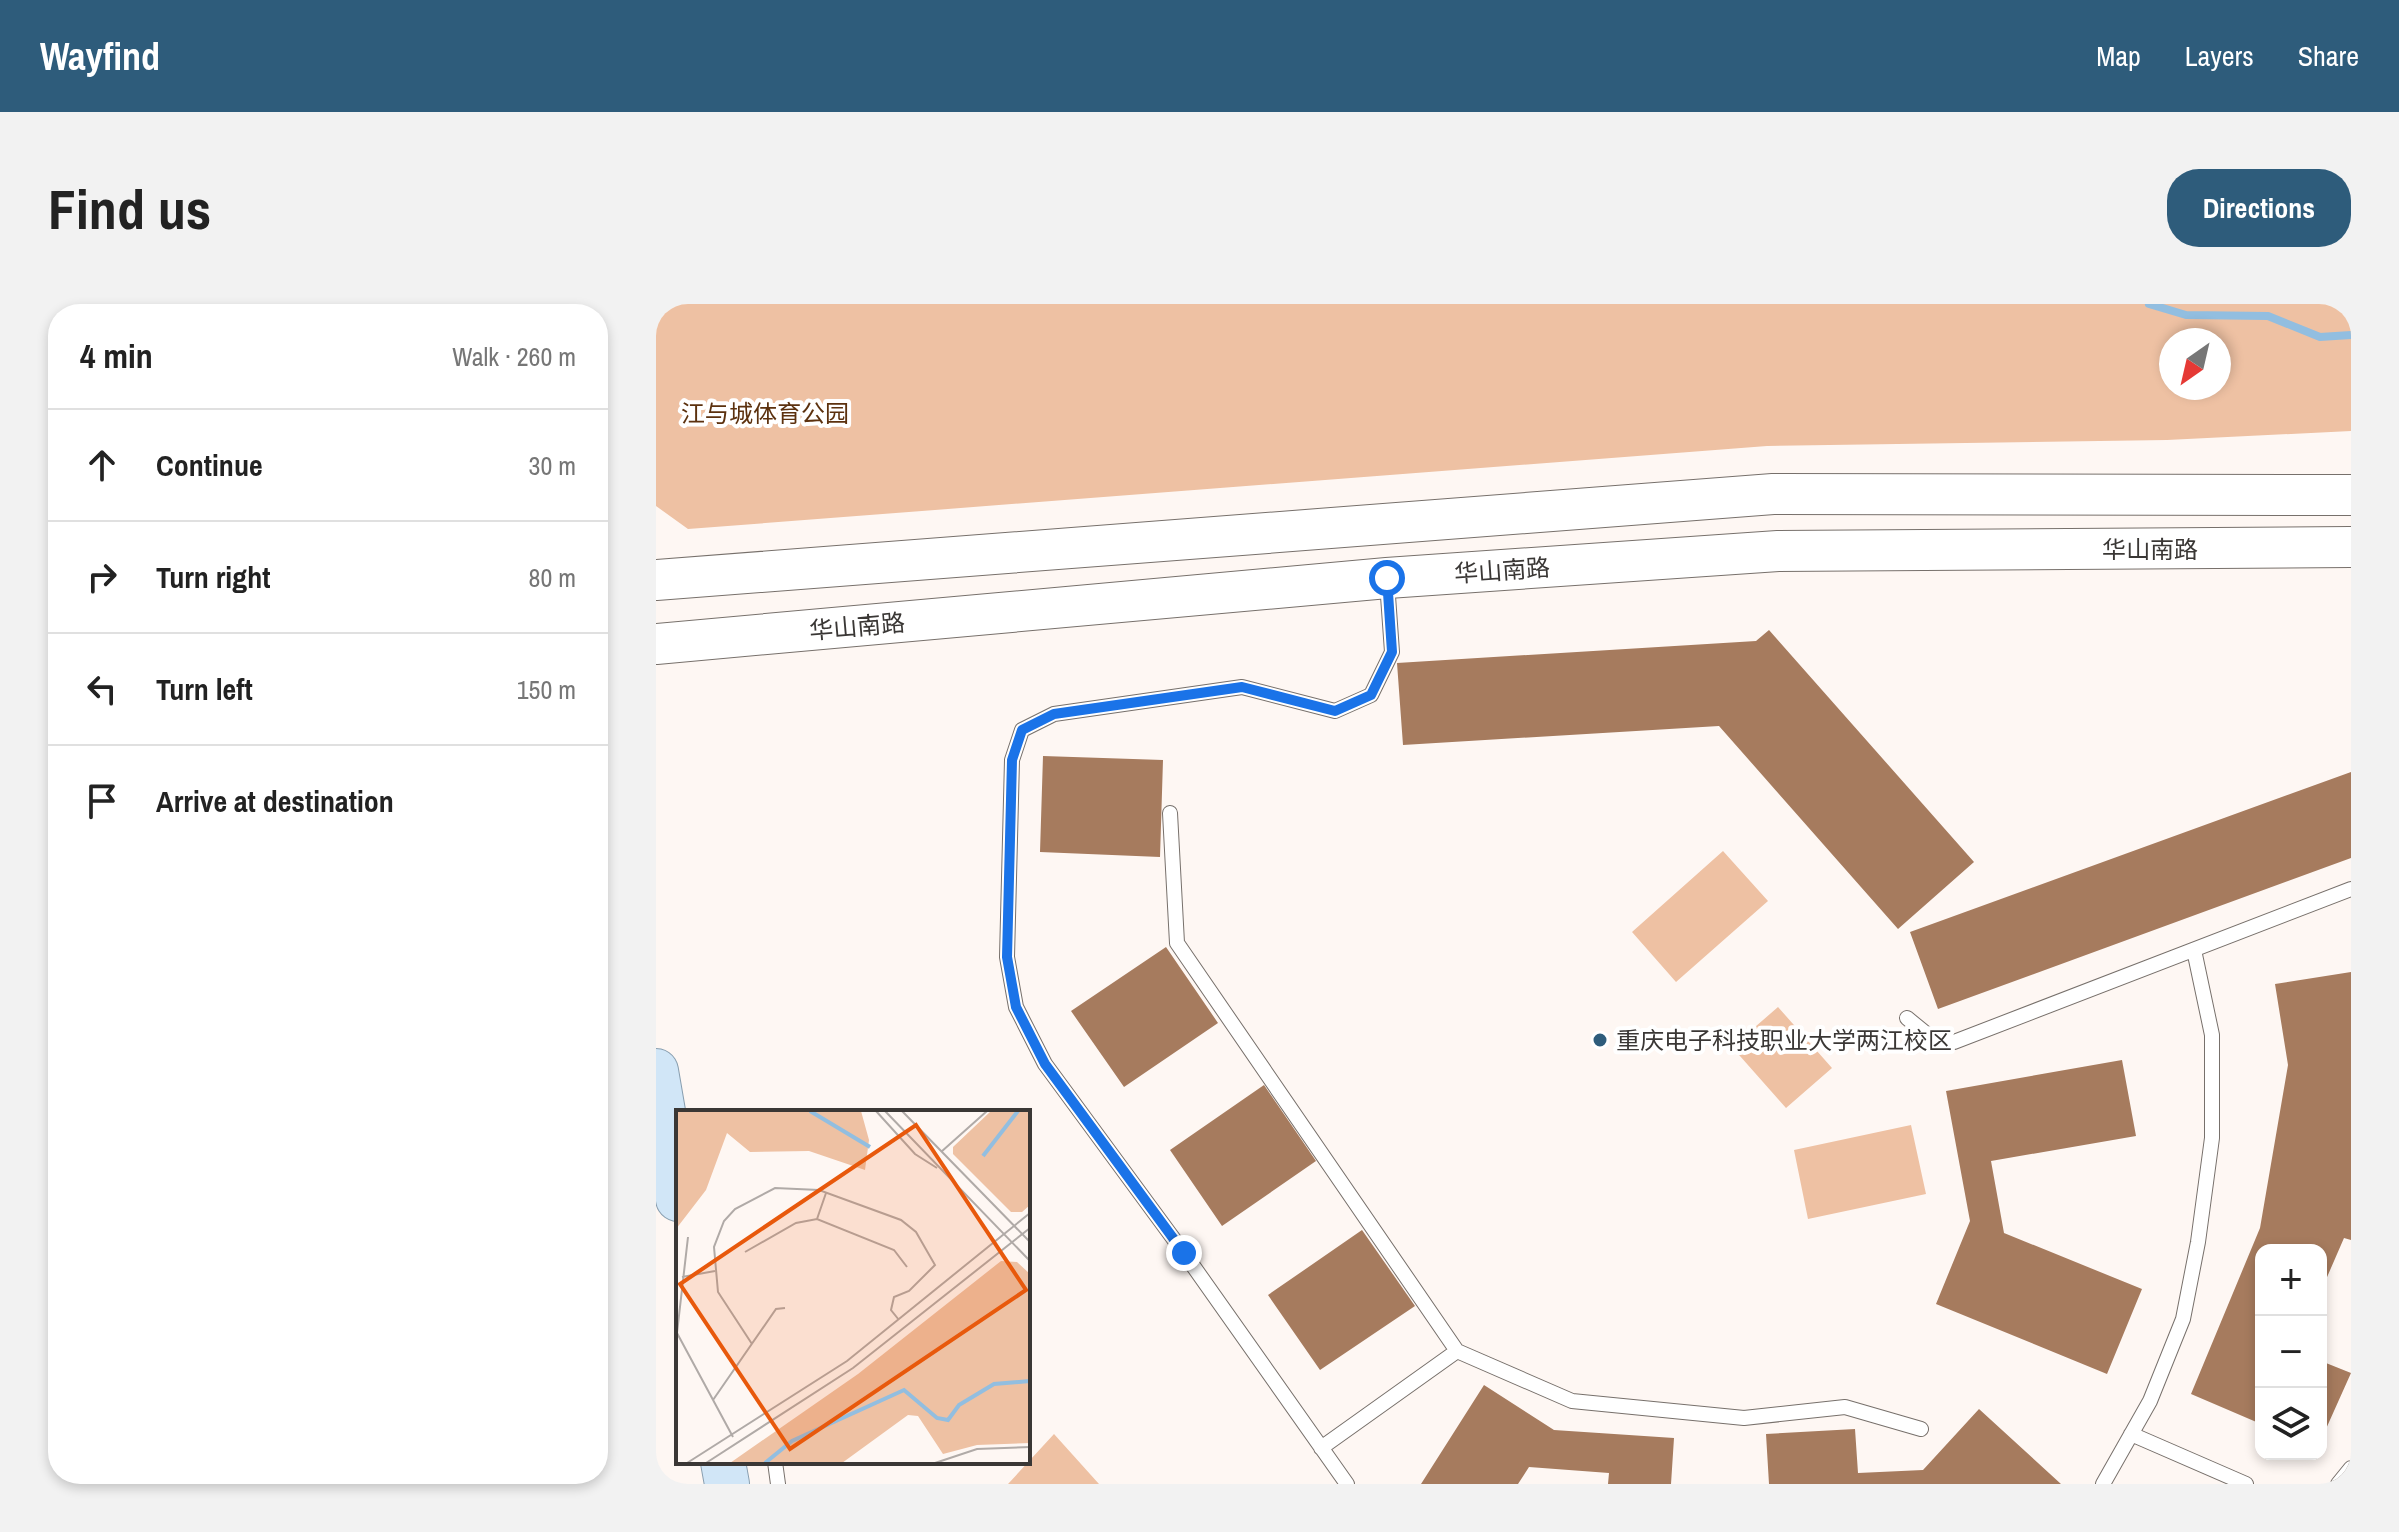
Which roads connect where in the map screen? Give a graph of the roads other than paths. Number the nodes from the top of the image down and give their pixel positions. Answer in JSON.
{"nodes":[{"id":1,"x":2351,"y":495,"type":"edge"},
{"id":2,"x":2351,"y":547,"type":"edge"},
{"id":3,"x":1387,"y":578,"type":"junction"},
{"id":4,"x":656,"y":580,"type":"edge"},
{"id":5,"x":656,"y":644,"type":"edge"},
{"id":6,"x":1170,"y":813,"type":"dead end"},
{"id":7,"x":2351,"y":889,"type":"edge"},
{"id":8,"x":2194,"y":950,"type":"junction"},
{"id":9,"x":1907,"y":1018,"type":"dead end"},
{"id":10,"x":656,"y":1071,"type":"edge"},
{"id":11,"x":672,"y":1144,"type":"edge"},
{"id":12,"x":676,"y":1181,"type":"edge"},
{"id":13,"x":1457,"y":1351,"type":"junction"},
{"id":14,"x":1921,"y":1429,"type":"dead end"},
{"id":15,"x":2131,"y":1434,"type":"junction"},
{"id":16,"x":1321,"y":1448,"type":"junction"},
{"id":17,"x":723,"y":1464,"type":"edge"},
{"id":18,"x":775,"y":1464,"type":"edge"},
{"id":19,"x":2351,"y":1468,"type":"edge"},
{"id":20,"x":727,"y":1484,"type":"edge"},
{"id":21,"x":778,"y":1484,"type":"edge"},
{"id":22,"x":1347,"y":1484,"type":"edge"},
{"id":23,"x":2103,"y":1484,"type":"edge"},
{"id":24,"x":2246,"y":1484,"type":"edge"},
{"id":25,"x":2338,"y":1484,"type":"edge"}],
"edges":[{"from":1,"to":4,"type":"main road"},
{"from":2,"to":3,"type":"main road","name":"华山南路"},
{"from":3,"to":5,"type":"main road","name":"华山南路"},
{"from":3,"to":16,"type":"lane"},
{"from":6,"to":13,"type":"lane"},
{"from":7,"to":8,"type":"lane"},
{"from":8,"to":9,"type":"lane"},
{"from":8,"to":15,"type":"lane"},
{"from":10,"to":11,"type":"main road"},
{"from":11,"to":12,"type":"main road"},
{"from":13,"to":14,"type":"lane"},
{"from":13,"to":16,"type":"lane"},
{"from":15,"to":23,"type":"lane"},
{"from":15,"to":24,"type":"lane"},
{"from":16,"to":22,"type":"lane"},
{"from":17,"to":20,"type":"main road"},
{"from":18,"to":21,"type":"lane"},
{"from":19,"to":25,"type":"lane"}]}
